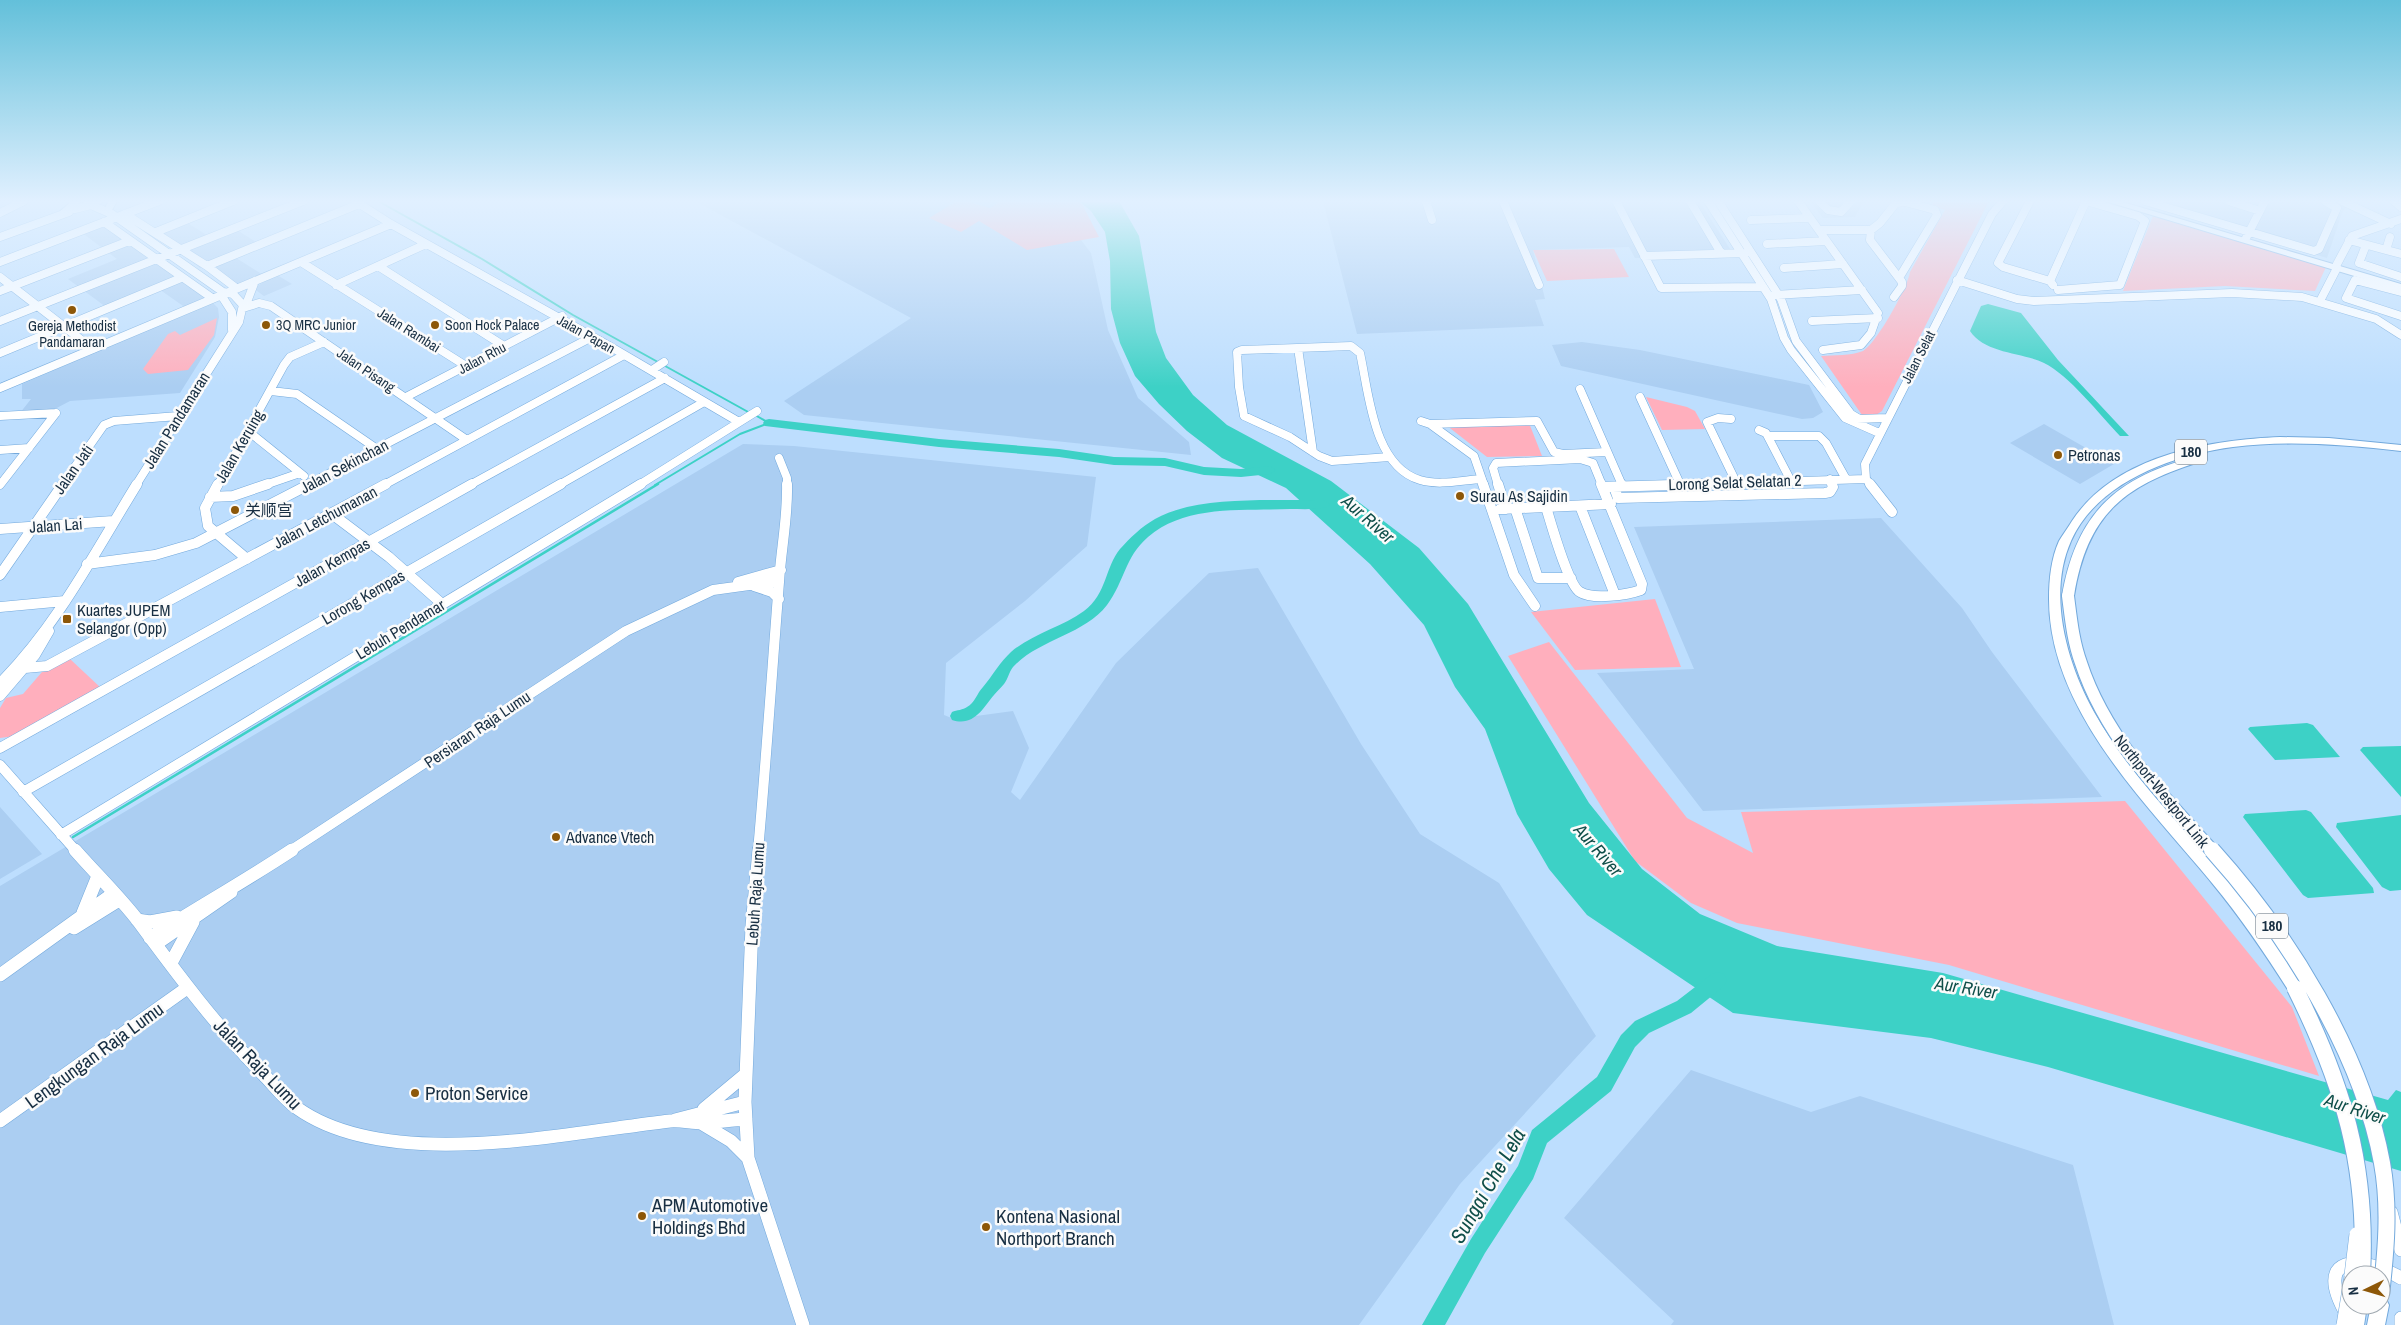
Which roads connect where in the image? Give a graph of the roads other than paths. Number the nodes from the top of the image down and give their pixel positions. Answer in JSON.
{"nodes":[{"id":1,"x":73,"y":263,"type":"edge"},
{"id":2,"x":147,"y":263,"type":"edge"},
{"id":3,"x":162,"y":263,"type":"edge"},
{"id":4,"x":184,"y":263,"type":"edge"},
{"id":5,"x":202,"y":263,"type":"edge"},
{"id":6,"x":215,"y":263,"type":"edge"},
{"id":7,"x":299,"y":263,"type":"edge"},
{"id":8,"x":302,"y":263,"type":"edge"},
{"id":9,"x":385,"y":263,"type":"edge"},
{"id":10,"x":461,"y":263,"type":"edge"},
{"id":11,"x":1529,"y":263,"type":"edge"},
{"id":12,"x":1648,"y":263,"type":"edge"},
{"id":13,"x":1747,"y":263,"type":"edge"},
{"id":14,"x":1759,"y":263,"type":"edge"},
{"id":15,"x":1888,"y":263,"type":"edge"},
{"id":16,"x":1909,"y":263,"type":"edge"},
{"id":17,"x":1966,"y":263,"type":"edge"},
{"id":18,"x":1998,"y":263,"type":"edge"},
{"id":19,"x":2058,"y":263,"type":"edge"},
{"id":20,"x":2129,"y":263,"type":"edge"},
{"id":21,"x":2326,"y":263,"type":"edge"},
{"id":22,"x":2328,"y":263,"type":"edge"},
{"id":23,"x":2338,"y":263,"type":"edge"},
{"id":24,"x":2359,"y":263,"type":"edge"},
{"id":25,"x":1843,"y":264,"type":"joint"},
{"id":26,"x":207,"y":266,"type":"junction"},
{"id":27,"x":378,"y":266,"type":"junction"},
{"id":28,"x":2337,"y":266,"type":"junction"},
{"id":29,"x":1784,"y":268,"type":"dead end"},
{"id":30,"x":0,"y":277,"type":"edge"},
{"id":31,"x":2401,"y":277,"type":"edge"},
{"id":32,"x":181,"y":278,"type":"junction"},
{"id":33,"x":1900,"y":278,"type":"junction"},
{"id":34,"x":255,"y":280,"type":"junction"},
{"id":35,"x":1957,"y":280,"type":"junction"},
{"id":36,"x":2050,"y":281,"type":"junction"},
{"id":37,"x":336,"y":285,"type":"junction"},
{"id":38,"x":2401,"y":285,"type":"edge"},
{"id":39,"x":13,"y":286,"type":"junction"},
{"id":40,"x":1539,"y":286,"type":"dead end"},
{"id":41,"x":1762,"y":286,"type":"junction"},
{"id":42,"x":1979,"y":287,"type":"junction"},
{"id":43,"x":236,"y":288,"type":"junction"},
{"id":44,"x":1862,"y":290,"type":"junction"},
{"id":45,"x":2058,"y":290,"type":"junction"},
{"id":46,"x":0,"y":291,"type":"edge"},
{"id":47,"x":1952,"y":291,"type":"junction"},
{"id":48,"x":2401,"y":292,"type":"edge"},
{"id":49,"x":224,"y":293,"type":"junction"},
{"id":50,"x":1779,"y":294,"type":"junction"},
{"id":51,"x":1768,"y":295,"type":"junction"},
{"id":52,"x":1894,"y":297,"type":"dead end"},
{"id":53,"x":212,"y":298,"type":"junction"},
{"id":54,"x":2065,"y":299,"type":"junction"},
{"id":55,"x":2320,"y":301,"type":"junction"},
{"id":56,"x":39,"y":306,"type":"junction"},
{"id":57,"x":243,"y":307,"type":"junction"},
{"id":58,"x":561,"y":316,"type":"junction"},
{"id":59,"x":2401,"y":316,"type":"edge"},
{"id":60,"x":1878,"y":318,"type":"junction"},
{"id":61,"x":0,"y":321,"type":"edge"},
{"id":62,"x":1812,"y":321,"type":"dead end"},
{"id":63,"x":64,"y":326,"type":"junction"},
{"id":64,"x":232,"y":330,"type":"junction"},
{"id":65,"x":2401,"y":334,"type":"edge"},
{"id":66,"x":592,"y":337,"type":"junction"},
{"id":67,"x":324,"y":342,"type":"junction"},
{"id":68,"x":504,"y":346,"type":"junction"},
{"id":69,"x":1298,"y":348,"type":"junction"},
{"id":70,"x":93,"y":349,"type":"junction"},
{"id":71,"x":1823,"y":350,"type":"dead end"},
{"id":72,"x":0,"y":353,"type":"edge"},
{"id":73,"x":624,"y":355,"type":"junction"},
{"id":74,"x":664,"y":362,"type":"dead end"},
{"id":75,"x":466,"y":366,"type":"junction"},
{"id":76,"x":654,"y":369,"type":"junction"},
{"id":77,"x":665,"y":378,"type":"junction"},
{"id":78,"x":0,"y":388,"type":"edge"},
{"id":79,"x":1580,"y":389,"type":"dead end"},
{"id":80,"x":270,"y":390,"type":"junction"},
{"id":81,"x":406,"y":397,"type":"junction"},
{"id":82,"x":1640,"y":397,"type":"dead end"},
{"id":83,"x":704,"y":402,"type":"junction"},
{"id":84,"x":757,"y":411,"type":"dead end"},
{"id":85,"x":0,"y":416,"type":"edge"},
{"id":86,"x":178,"y":416,"type":"junction"},
{"id":87,"x":435,"y":418,"type":"junction"},
{"id":88,"x":1887,"y":418,"type":"junction"},
{"id":89,"x":742,"y":419,"type":"junction"},
{"id":90,"x":1731,"y":419,"type":"dead end"},
{"id":91,"x":1855,"y":421,"type":"junction"},
{"id":92,"x":1759,"y":430,"type":"dead end"},
{"id":93,"x":1881,"y":430,"type":"junction"},
{"id":94,"x":248,"y":431,"type":"junction"},
{"id":95,"x":1768,"y":436,"type":"junction"},
{"id":96,"x":467,"y":440,"type":"junction"},
{"id":97,"x":1874,"y":444,"type":"junction"},
{"id":98,"x":29,"y":448,"type":"junction"},
{"id":99,"x":377,"y":448,"type":"junction"},
{"id":100,"x":2401,"y":448,"type":"edge"},
{"id":101,"x":0,"y":450,"type":"edge"},
{"id":102,"x":1314,"y":452,"type":"junction"},
{"id":103,"x":1607,"y":452,"type":"junction"},
{"id":104,"x":2401,"y":454,"type":"edge"},
{"id":105,"x":1390,"y":457,"type":"junction"},
{"id":106,"x":779,"y":458,"type":"dead end"},
{"id":107,"x":300,"y":473,"type":"junction"},
{"id":108,"x":1846,"y":479,"type":"junction"},
{"id":109,"x":1866,"y":479,"type":"junction"},
{"id":110,"x":1482,"y":480,"type":"junction"},
{"id":111,"x":1791,"y":480,"type":"junction"},
{"id":112,"x":1830,"y":480,"type":"junction"},
{"id":113,"x":314,"y":482,"type":"junction"},
{"id":114,"x":1736,"y":482,"type":"junction"},
{"id":115,"x":1680,"y":484,"type":"junction"},
{"id":116,"x":0,"y":485,"type":"edge"},
{"id":117,"x":1613,"y":487,"type":"junction"},
{"id":118,"x":210,"y":497,"type":"junction"},
{"id":119,"x":1611,"y":504,"type":"junction"},
{"id":120,"x":1580,"y":506,"type":"junction"},
{"id":121,"x":1546,"y":507,"type":"junction"},
{"id":122,"x":1511,"y":508,"type":"junction"},
{"id":123,"x":1492,"y":509,"type":"junction"},
{"id":124,"x":1892,"y":512,"type":"dead end"},
{"id":125,"x":332,"y":514,"type":"junction"},
{"id":126,"x":113,"y":521,"type":"junction"},
{"id":127,"x":33,"y":527,"type":"junction"},
{"id":128,"x":0,"y":529,"type":"edge"},
{"id":129,"x":216,"y":532,"type":"junction"},
{"id":130,"x":368,"y":542,"type":"junction"},
{"id":131,"x":782,"y":557,"type":"junction"},
{"id":132,"x":247,"y":559,"type":"junction"},
{"id":133,"x":86,"y":564,"type":"junction"},
{"id":134,"x":780,"y":570,"type":"junction"},
{"id":135,"x":405,"y":572,"type":"junction"},
{"id":136,"x":0,"y":575,"type":"edge"},
{"id":137,"x":1571,"y":578,"type":"junction"},
{"id":138,"x":752,"y":581,"type":"junction"},
{"id":139,"x":779,"y":581,"type":"junction"},
{"id":140,"x":2061,"y":594,"type":"junction"},
{"id":141,"x":1615,"y":595,"type":"junction"},
{"id":142,"x":779,"y":599,"type":"junction"},
{"id":143,"x":65,"y":601,"type":"junction"},
{"id":144,"x":441,"y":603,"type":"junction"},
{"id":145,"x":1536,"y":606,"type":"dead end"},
{"id":146,"x":0,"y":607,"type":"edge"},
{"id":147,"x":18,"y":670,"type":"junction"},
{"id":148,"x":4,"y":681,"type":"edge"},
{"id":149,"x":0,"y":694,"type":"edge"},
{"id":150,"x":0,"y":748,"type":"edge"},
{"id":151,"x":0,"y":765,"type":"edge"},
{"id":152,"x":23,"y":792,"type":"junction"},
{"id":153,"x":61,"y":835,"type":"junction"},
{"id":154,"x":98,"y":876,"type":"junction"},
{"id":155,"x":116,"y":897,"type":"junction"},
{"id":156,"x":81,"y":916,"type":"junction"},
{"id":157,"x":190,"y":917,"type":"junction"},
{"id":158,"x":137,"y":920,"type":"junction"},
{"id":159,"x":51,"y":939,"type":"junction"},
{"id":160,"x":153,"y":941,"type":"junction"},
{"id":161,"x":171,"y":963,"type":"junction"},
{"id":162,"x":0,"y":975,"type":"edge"},
{"id":163,"x":187,"y":988,"type":"junction"},
{"id":164,"x":746,"y":1074,"type":"junction"},
{"id":165,"x":744,"y":1102,"type":"junction"},
{"id":166,"x":700,"y":1118,"type":"junction"},
{"id":167,"x":746,"y":1119,"type":"junction"},
{"id":168,"x":0,"y":1121,"type":"edge"},
{"id":169,"x":748,"y":1158,"type":"junction"},
{"id":170,"x":2362,"y":1180,"type":"junction"},
{"id":171,"x":2386,"y":1194,"type":"junction"},
{"id":172,"x":2401,"y":1250,"type":"edge"},
{"id":173,"x":2352,"y":1265,"type":"edge"},
{"id":174,"x":2363,"y":1265,"type":"edge"},
{"id":175,"x":2385,"y":1265,"type":"edge"},
{"id":176,"x":2401,"y":1278,"type":"edge"},
{"id":177,"x":2401,"y":1318,"type":"edge"},
{"id":178,"x":2351,"y":1324,"type":"edge"},
{"id":179,"x":803,"y":1325,"type":"edge"},
{"id":180,"x":2401,"y":1325,"type":"edge"}],
"edges":[{"from":1,"to":39,"type":"street"},
{"from":2,"to":56,"type":"street"},
{"from":3,"to":32,"type":"street"},
{"from":4,"to":49,"type":"street"},
{"from":5,"to":26,"type":"street"},
{"from":6,"to":26,"type":"street"},
{"from":7,"to":34,"type":"street"},
{"from":8,"to":37,"type":"street","name":"Jalan Rambai"},
{"from":9,"to":27,"type":"street"},
{"from":10,"to":58,"type":"street","name":"Jalan Papan"},
{"from":11,"to":40,"type":"street"},
{"from":12,"to":41,"type":"street"},
{"from":13,"to":41,"type":"street"},
{"from":14,"to":50,"type":"street"},
{"from":15,"to":33,"type":"street"},
{"from":16,"to":33,"type":"street"},
{"from":17,"to":35,"type":"street","name":"Jalan Selat"},
{"from":18,"to":36,"type":"street"},
{"from":19,"to":36,"type":"street"},
{"from":20,"to":45,"type":"street"},
{"from":21,"to":28,"type":"main road"},
{"from":22,"to":28,"type":"main road"},
{"from":23,"to":28,"type":"street"},
{"from":24,"to":31,"type":"street"},
{"from":25,"to":29,"type":"street"},
{"from":25,"to":44,"type":"street"},
{"from":26,"to":43,"type":"street"},
{"from":27,"to":37,"type":"street"},
{"from":27,"to":68,"type":"street"},
{"from":28,"to":38,"type":"main road"},
{"from":28,"to":55,"type":"street"},
{"from":30,"to":39,"type":"street"},
{"from":32,"to":53,"type":"street"},
{"from":32,"to":63,"type":"street"},
{"from":33,"to":52,"type":"street"},
{"from":34,"to":43,"type":"street"},
{"from":34,"to":57,"type":"street","name":"Jalan Pandamaran"},
{"from":35,"to":42,"type":"street"},
{"from":35,"to":47,"type":"street","name":"Jalan Selat"},
{"from":36,"to":45,"type":"street"},
{"from":37,"to":75,"type":"street","name":"Jalan Rambai"},
{"from":39,"to":46,"type":"street"},
{"from":39,"to":56,"type":"street"},
{"from":41,"to":51,"type":"street"},
{"from":42,"to":47,"type":"street"},
{"from":42,"to":54,"type":"street"},
{"from":43,"to":49,"type":"street"},
{"from":44,"to":50,"type":"street"},
{"from":44,"to":60,"type":"street"},
{"from":45,"to":54,"type":"street"},
{"from":47,"to":88,"type":"street","name":"Jalan Selat"},
{"from":48,"to":59,"type":"street"},
{"from":49,"to":53,"type":"street"},
{"from":49,"to":57,"type":"street"},
{"from":49,"to":64,"type":"street"},
{"from":50,"to":51,"type":"street"},
{"from":50,"to":91,"type":"street"},
{"from":51,"to":91,"type":"street"},
{"from":53,"to":70,"type":"street"},
{"from":54,"to":55,"type":"street"},
{"from":55,"to":65,"type":"street"},
{"from":56,"to":61,"type":"street"},
{"from":56,"to":63,"type":"street"},
{"from":57,"to":64,"type":"street","name":"Jalan Pandamaran"},
{"from":57,"to":67,"type":"street","name":"Jalan Pisang"},
{"from":58,"to":66,"type":"street","name":"Jalan Papan"},
{"from":58,"to":68,"type":"street","name":"Jalan Rhu"},
{"from":60,"to":62,"type":"street"},
{"from":60,"to":71,"type":"street"},
{"from":63,"to":70,"type":"street"},
{"from":63,"to":72,"type":"street"},
{"from":64,"to":86,"type":"street","name":"Jalan Pandamaran"},
{"from":66,"to":73,"type":"street","name":"Jalan Papan"},
{"from":66,"to":87,"type":"street","name":"Jalan Sekinchan"},
{"from":67,"to":80,"type":"street","name":"Jalan Keruing"},
{"from":67,"to":81,"type":"street","name":"Jalan Pisang"},
{"from":68,"to":75,"type":"street","name":"Jalan Rhu"},
{"from":69,"to":102,"type":"street"},
{"from":69,"to":102,"type":"street"},
{"from":69,"to":105,"type":"street"},
{"from":70,"to":78,"type":"street"},
{"from":73,"to":76,"type":"street","name":"Jalan Papan"},
{"from":73,"to":96,"type":"street","name":"Jalan Letchumanan"},
{"from":74,"to":76,"type":"street"},
{"from":75,"to":81,"type":"street","name":"Jalan Rhu"},
{"from":76,"to":77,"type":"street","name":"Jalan Papan"},
{"from":77,"to":83,"type":"street","name":"Jalan Papan"},
{"from":77,"to":130,"type":"street","name":"Jalan Kempas"},
{"from":79,"to":103,"type":"street"},
{"from":80,"to":94,"type":"street","name":"Jalan Keruing"},
{"from":80,"to":99,"type":"street"},
{"from":81,"to":87,"type":"street","name":"Jalan Pisang"},
{"from":82,"to":115,"type":"street"},
{"from":83,"to":89,"type":"street","name":"Jalan Papan"},
{"from":83,"to":135,"type":"street","name":"Lorong Kempas"},
{"from":84,"to":89,"type":"street","name":"Lebuh Pendamar"},
{"from":85,"to":98,"type":"street"},
{"from":86,"to":126,"type":"street","name":"Jalan Pandamaran"},
{"from":86,"to":127,"type":"street","name":"Jalan Jati"},
{"from":87,"to":96,"type":"street","name":"Jalan Pisang"},
{"from":87,"to":99,"type":"street","name":"Jalan Sekinchan"},
{"from":88,"to":91,"type":"street"},
{"from":88,"to":93,"type":"street","name":"Jalan Selat"},
{"from":89,"to":144,"type":"street","name":"Lebuh Pendamar"},
{"from":90,"to":114,"type":"street"},
{"from":91,"to":93,"type":"street"},
{"from":91,"to":97,"type":"street"},
{"from":92,"to":95,"type":"street"},
{"from":93,"to":97,"type":"street","name":"Jalan Selat"},
{"from":94,"to":107,"type":"street"},
{"from":94,"to":118,"type":"street","name":"Jalan Keruing"},
{"from":95,"to":108,"type":"street"},
{"from":95,"to":111,"type":"street"},
{"from":96,"to":125,"type":"street","name":"Jalan Letchumanan"},
{"from":97,"to":109,"type":"street","name":"Jalan Selat"},
{"from":98,"to":101,"type":"street"},
{"from":98,"to":116,"type":"street"},
{"from":99,"to":113,"type":"street","name":"Jalan Sekinchan"},
{"from":100,"to":140,"type":"main road","name":"Northport-Westport Link","number":"180"},
{"from":102,"to":105,"type":"street"},
{"from":103,"to":110,"type":"street"},
{"from":103,"to":117,"type":"street"},
{"from":104,"to":140,"type":"main road","name":"Northport-Westport Link","number":"180"},
{"from":105,"to":110,"type":"street"},
{"from":106,"to":131,"type":"street","name":"Lebuh Raja Lumu"},
{"from":107,"to":113,"type":"street"},
{"from":107,"to":118,"type":"street"},
{"from":108,"to":109,"type":"street","name":"Lorong Selat Selatan 2"},
{"from":108,"to":112,"type":"street","name":"Lorong Selat Selatan 2"},
{"from":109,"to":124,"type":"street"},
{"from":110,"to":123,"type":"street"},
{"from":111,"to":112,"type":"street","name":"Lorong Selat Selatan 2"},
{"from":111,"to":114,"type":"street","name":"Lorong Selat Selatan 2"},
{"from":112,"to":117,"type":"street"},
{"from":113,"to":129,"type":"street","name":"Jalan Sekinchan"},
{"from":114,"to":115,"type":"street","name":"Lorong Selat Selatan 2"},
{"from":115,"to":117,"type":"street","name":"Lorong Selat Selatan 2"},
{"from":117,"to":119,"type":"street"},
{"from":117,"to":122,"type":"street"},
{"from":118,"to":129,"type":"street","name":"Jalan Keruing"},
{"from":119,"to":120,"type":"street"},
{"from":119,"to":141,"type":"street"},
{"from":120,"to":121,"type":"street"},
{"from":120,"to":141,"type":"street"},
{"from":121,"to":122,"type":"street"},
{"from":121,"to":137,"type":"street"},
{"from":122,"to":123,"type":"street"},
{"from":122,"to":137,"type":"street"},
{"from":123,"to":145,"type":"street"},
{"from":125,"to":130,"type":"street"},
{"from":125,"to":132,"type":"street","name":"Jalan Letchumanan"},
{"from":126,"to":127,"type":"street","name":"Jalan Lai"},
{"from":126,"to":133,"type":"street","name":"Jalan Pandamaran"},
{"from":127,"to":128,"type":"street","name":"Jalan Lai"},
{"from":127,"to":136,"type":"street","name":"Jalan Jati"},
{"from":129,"to":132,"type":"street","name":"Jalan Keruing"},
{"from":129,"to":133,"type":"street","name":"Jalan Sekinchan"},
{"from":130,"to":135,"type":"street"},
{"from":130,"to":150,"type":"street","name":"Jalan Kempas"},
{"from":131,"to":134,"type":"street","name":"Lebuh Raja Lumu"},
{"from":131,"to":138,"type":"street"},
{"from":132,"to":147,"type":"street","name":"Jalan Letchumanan"},
{"from":133,"to":143,"type":"street","name":"Jalan Pandamaran"},
{"from":134,"to":138,"type":"street"},
{"from":134,"to":139,"type":"street","name":"Lebuh Raja Lumu"},
{"from":135,"to":144,"type":"street"},
{"from":135,"to":152,"type":"street","name":"Lorong Kempas"},
{"from":137,"to":141,"type":"street"},
{"from":138,"to":139,"type":"street"},
{"from":138,"to":142,"type":"street"},
{"from":138,"to":157,"type":"street","name":"Persiaran Raja Lumu"},
{"from":139,"to":142,"type":"street","name":"Lebuh Raja Lumu"},
{"from":140,"to":170,"type":"main road","name":"Northport-Westport Link","number":"180","bridge":true},
{"from":140,"to":171,"type":"main road","name":"Northport-Westport Link","number":"180","bridge":true},
{"from":142,"to":164,"type":"street","name":"Lebuh Raja Lumu"},
{"from":143,"to":146,"type":"street"},
{"from":143,"to":147,"type":"street","name":"Jalan Pandamaran"},
{"from":144,"to":153,"type":"street","name":"Lebuh Pendamar"},
{"from":147,"to":148,"type":"street","name":"Jalan Pandamaran"},
{"from":148,"to":149,"type":"street","name":"Jalan Pandamaran"},
{"from":151,"to":152,"type":"street","name":"Jalan Raja Lumu"},
{"from":152,"to":153,"type":"street","name":"Jalan Raja Lumu"},
{"from":153,"to":154,"type":"street","name":"Jalan Raja Lumu"},
{"from":154,"to":155,"type":"street","name":"Jalan Raja Lumu"},
{"from":154,"to":156,"type":"street"},
{"from":155,"to":156,"type":"street"},
{"from":155,"to":158,"type":"street","name":"Jalan Raja Lumu"},
{"from":155,"to":159,"type":"street"},
{"from":156,"to":159,"type":"street"},
{"from":157,"to":158,"type":"street"},
{"from":157,"to":160,"type":"street","name":"Persiaran Raja Lumu"},
{"from":157,"to":161,"type":"street"},
{"from":158,"to":160,"type":"street","name":"Jalan Raja Lumu"},
{"from":159,"to":162,"type":"street"},
{"from":160,"to":161,"type":"street","name":"Jalan Raja Lumu"},
{"from":161,"to":163,"type":"street","name":"Jalan Raja Lumu"},
{"from":163,"to":166,"type":"street","name":"Jalan Raja Lumu"},
{"from":163,"to":168,"type":"street","name":"Lengkungan Raja Lumu"},
{"from":164,"to":165,"type":"street","name":"Lebuh Raja Lumu"},
{"from":164,"to":166,"type":"street"},
{"from":165,"to":166,"type":"street"},
{"from":165,"to":167,"type":"street","name":"Lebuh Raja Lumu"},
{"from":166,"to":167,"type":"street","name":"Jalan Raja Lumu"},
{"from":166,"to":169,"type":"street"},
{"from":167,"to":169,"type":"street","name":"Lebuh Raja Lumu"},
{"from":169,"to":179,"type":"street","name":"Lebuh Raja Lumu"},
{"from":170,"to":173,"type":"street","bridge":true},
{"from":170,"to":174,"type":"main road","name":"Northport-Westport Link","number":"180","bridge":true},
{"from":171,"to":172,"type":"street","bridge":true},
{"from":171,"to":175,"type":"main road","name":"Northport-Westport Link","number":"180","bridge":true},
{"from":176,"to":178,"type":"street"},
{"from":177,"to":180,"type":"street"}]}
